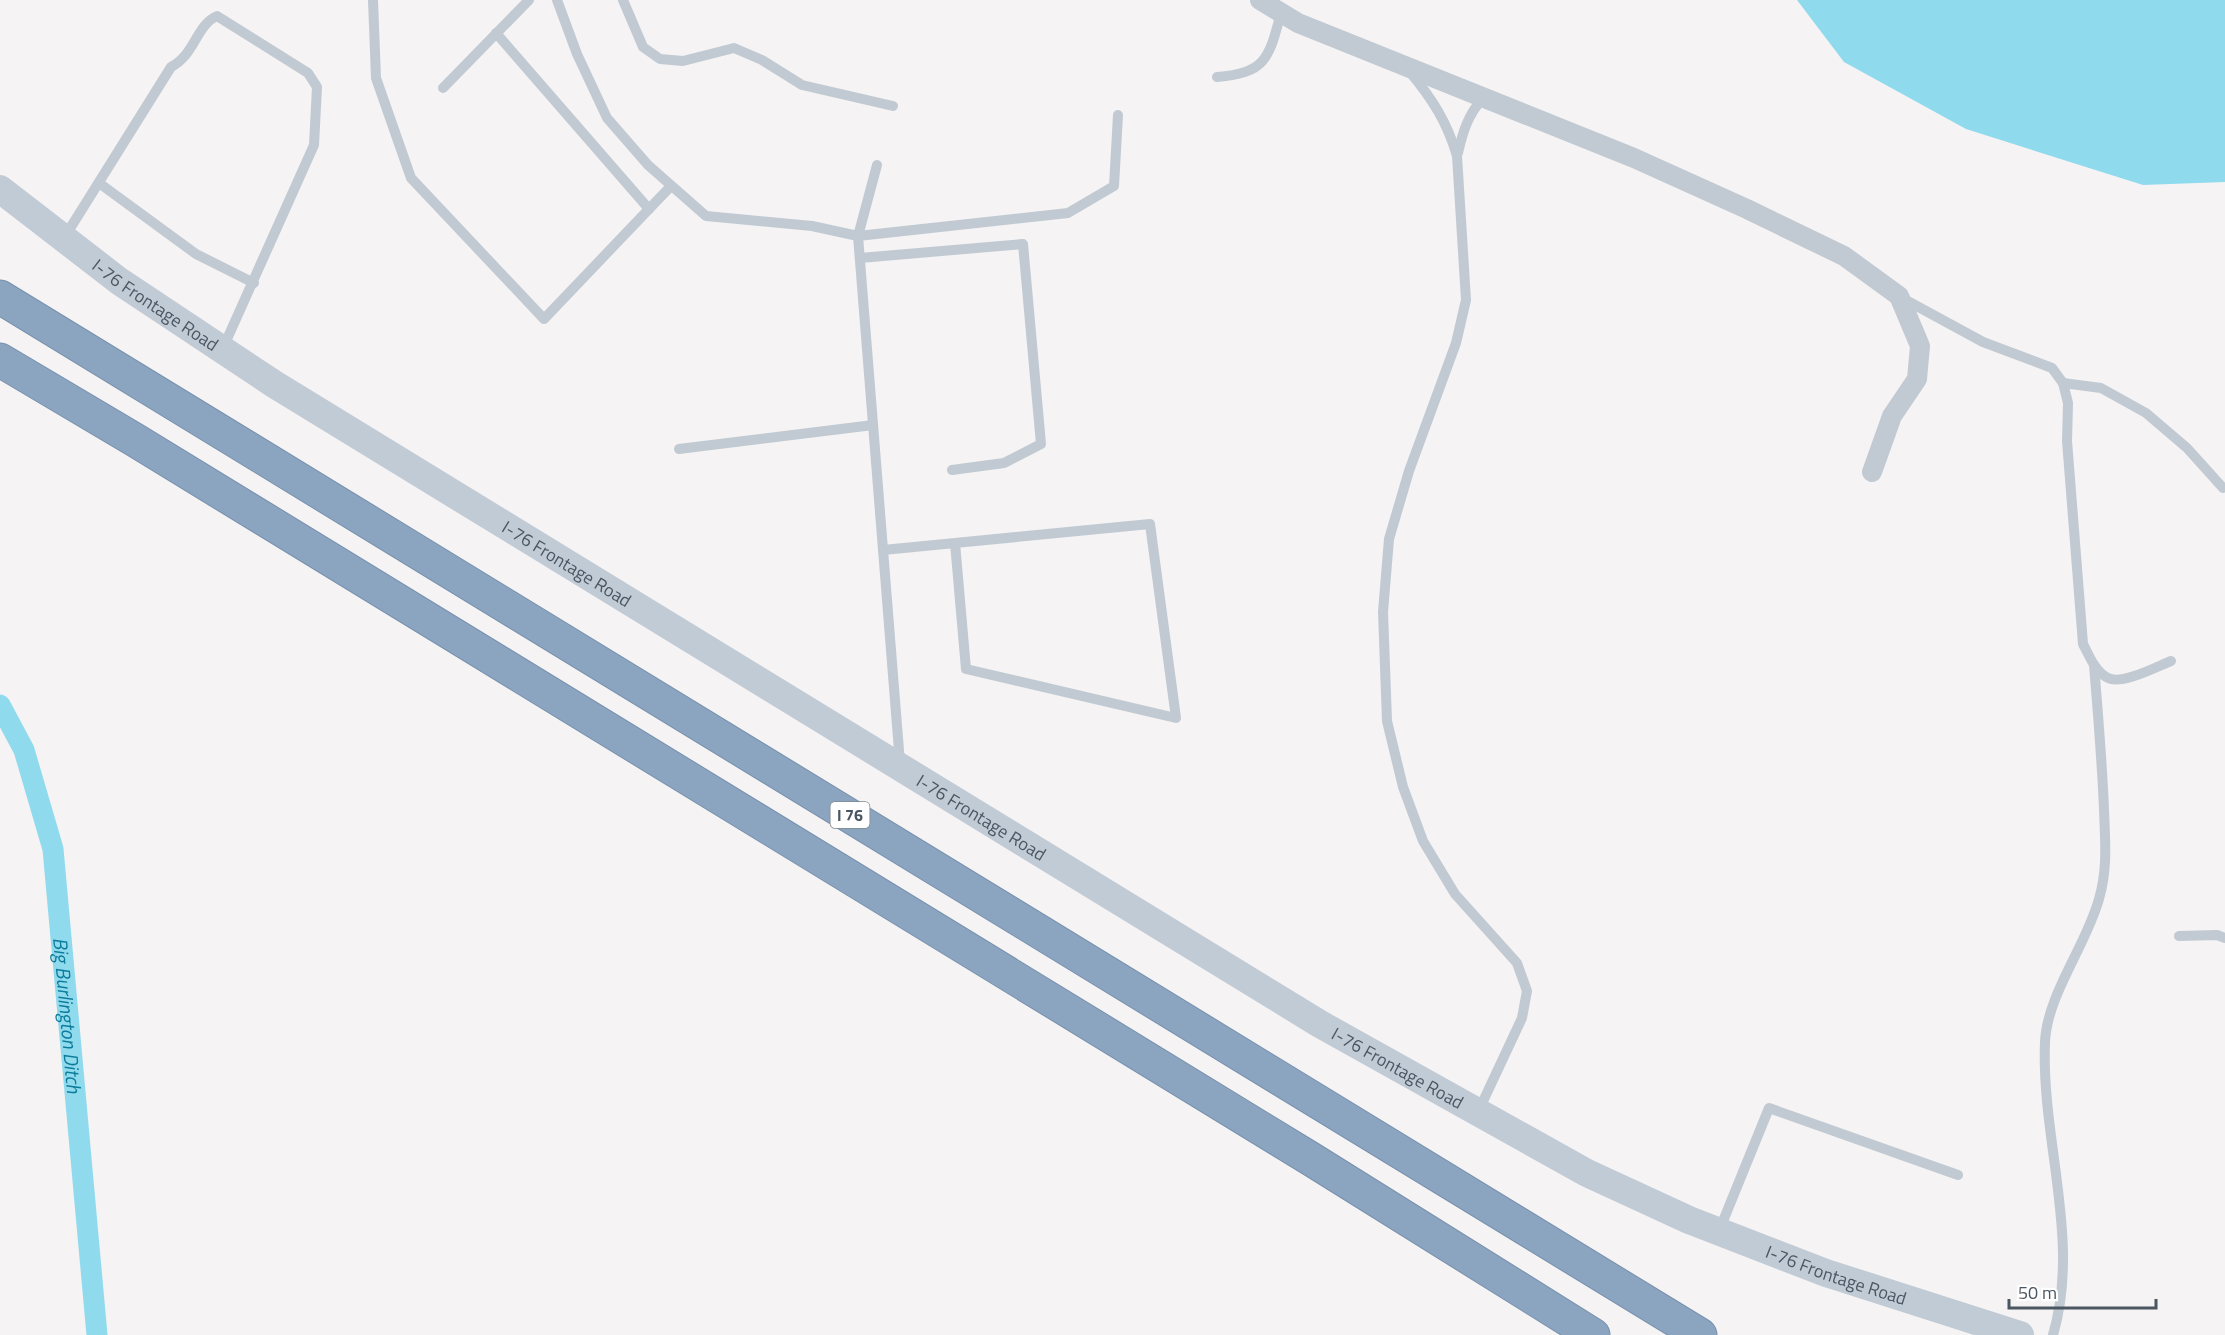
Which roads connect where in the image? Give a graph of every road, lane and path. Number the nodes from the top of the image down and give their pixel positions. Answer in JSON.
{"nodes":[{"id":1,"x":373,"y":0,"type":"edge"},
{"id":2,"x":529,"y":0,"type":"edge"},
{"id":3,"x":557,"y":0,"type":"edge"},
{"id":4,"x":623,"y":0,"type":"edge"},
{"id":5,"x":1260,"y":0,"type":"edge"},
{"id":6,"x":1281,"y":13,"type":"junction"},
{"id":7,"x":496,"y":33,"type":"junction"},
{"id":8,"x":1406,"y":67,"type":"junction"},
{"id":9,"x":1217,"y":77,"type":"dead end"},
{"id":10,"x":443,"y":88,"type":"dead end"},
{"id":11,"x":1483,"y":98,"type":"junction"},
{"id":12,"x":893,"y":106,"type":"dead end"},
{"id":13,"x":1118,"y":115,"type":"dead end"},
{"id":14,"x":1457,"y":156,"type":"junction"},
{"id":15,"x":877,"y":165,"type":"dead end"},
{"id":16,"x":99,"y":183,"type":"junction"},
{"id":17,"x":671,"y":186,"type":"junction"},
{"id":18,"x":0,"y":189,"type":"edge"},
{"id":19,"x":649,"y":209,"type":"junction"},
{"id":20,"x":858,"y":236,"type":"junction"},
{"id":21,"x":64,"y":238,"type":"junction"},
{"id":22,"x":860,"y":258,"type":"junction"},
{"id":23,"x":254,"y":283,"type":"junction"},
{"id":24,"x":1899,"y":296,"type":"junction"},
{"id":25,"x":0,"y":297,"type":"edge"},
{"id":26,"x":222,"y":350,"type":"junction"},
{"id":27,"x":0,"y":360,"type":"edge"},
{"id":28,"x":2063,"y":383,"type":"junction"},
{"id":29,"x":873,"y":425,"type":"junction"},
{"id":30,"x":679,"y":449,"type":"dead end"},
{"id":31,"x":952,"y":470,"type":"dead end"},
{"id":32,"x":1872,"y":472,"type":"dead end"},
{"id":33,"x":2223,"y":488,"type":"dead end"},
{"id":34,"x":955,"y":543,"type":"junction"},
{"id":35,"x":883,"y":550,"type":"junction"},
{"id":36,"x":2171,"y":661,"type":"dead end"},
{"id":37,"x":2094,"y":665,"type":"junction"},
{"id":38,"x":900,"y":767,"type":"junction"},
{"id":39,"x":2179,"y":936,"type":"dead end"},
{"id":40,"x":2225,"y":938,"type":"edge"},
{"id":41,"x":1478,"y":1112,"type":"junction"},
{"id":42,"x":1958,"y":1175,"type":"dead end"},
{"id":43,"x":1719,"y":1232,"type":"junction"},
{"id":44,"x":1593,"y":1335,"type":"edge"},
{"id":45,"x":1700,"y":1335,"type":"edge"},
{"id":46,"x":2020,"y":1335,"type":"edge"},
{"id":47,"x":2053,"y":1335,"type":"edge"}],
"edges":[{"from":1,"to":19,"type":"lane"},
{"from":2,"to":7,"type":"lane"},
{"from":3,"to":17,"type":"lane"},
{"from":4,"to":12,"type":"lane"},
{"from":5,"to":6,"type":"street"},
{"from":6,"to":8,"type":"street"},
{"from":6,"to":9,"type":"lane"},
{"from":7,"to":10,"type":"lane"},
{"from":7,"to":19,"type":"lane"},
{"from":8,"to":11,"type":"street"},
{"from":8,"to":14,"type":"lane"},
{"from":11,"to":14,"type":"lane"},
{"from":11,"to":24,"type":"street"},
{"from":13,"to":20,"type":"lane"},
{"from":14,"to":41,"type":"lane"},
{"from":15,"to":20,"type":"lane"},
{"from":16,"to":21,"type":"lane"},
{"from":16,"to":23,"type":"lane"},
{"from":16,"to":23,"type":"lane"},
{"from":17,"to":19,"type":"lane"},
{"from":17,"to":20,"type":"lane"},
{"from":18,"to":21,"type":"street","name":"I-76 Frontage Road"},
{"from":20,"to":22,"type":"lane"},
{"from":21,"to":26,"type":"street","name":"I-76 Frontage Road"},
{"from":22,"to":29,"type":"lane"},
{"from":22,"to":31,"type":"lane"},
{"from":23,"to":26,"type":"lane"},
{"from":24,"to":28,"type":"lane"},
{"from":24,"to":32,"type":"street"},
{"from":25,"to":45,"type":"highway","number":"I 76"},
{"from":26,"to":38,"type":"street","name":"I-76 Frontage Road"},
{"from":27,"to":44,"type":"highway"},
{"from":28,"to":33,"type":"lane"},
{"from":28,"to":37,"type":"lane"},
{"from":29,"to":30,"type":"lane"},
{"from":29,"to":35,"type":"lane"},
{"from":34,"to":34,"type":"lane"},
{"from":34,"to":35,"type":"lane"},
{"from":35,"to":38,"type":"lane"},
{"from":36,"to":37,"type":"lane"},
{"from":37,"to":47,"type":"lane"},
{"from":38,"to":41,"type":"street","name":"I-76 Frontage Road"},
{"from":39,"to":40,"type":"lane"},
{"from":41,"to":43,"type":"street","name":"I-76 Frontage Road"},
{"from":42,"to":43,"type":"lane"},
{"from":43,"to":46,"type":"street","name":"I-76 Frontage Road"}]}
